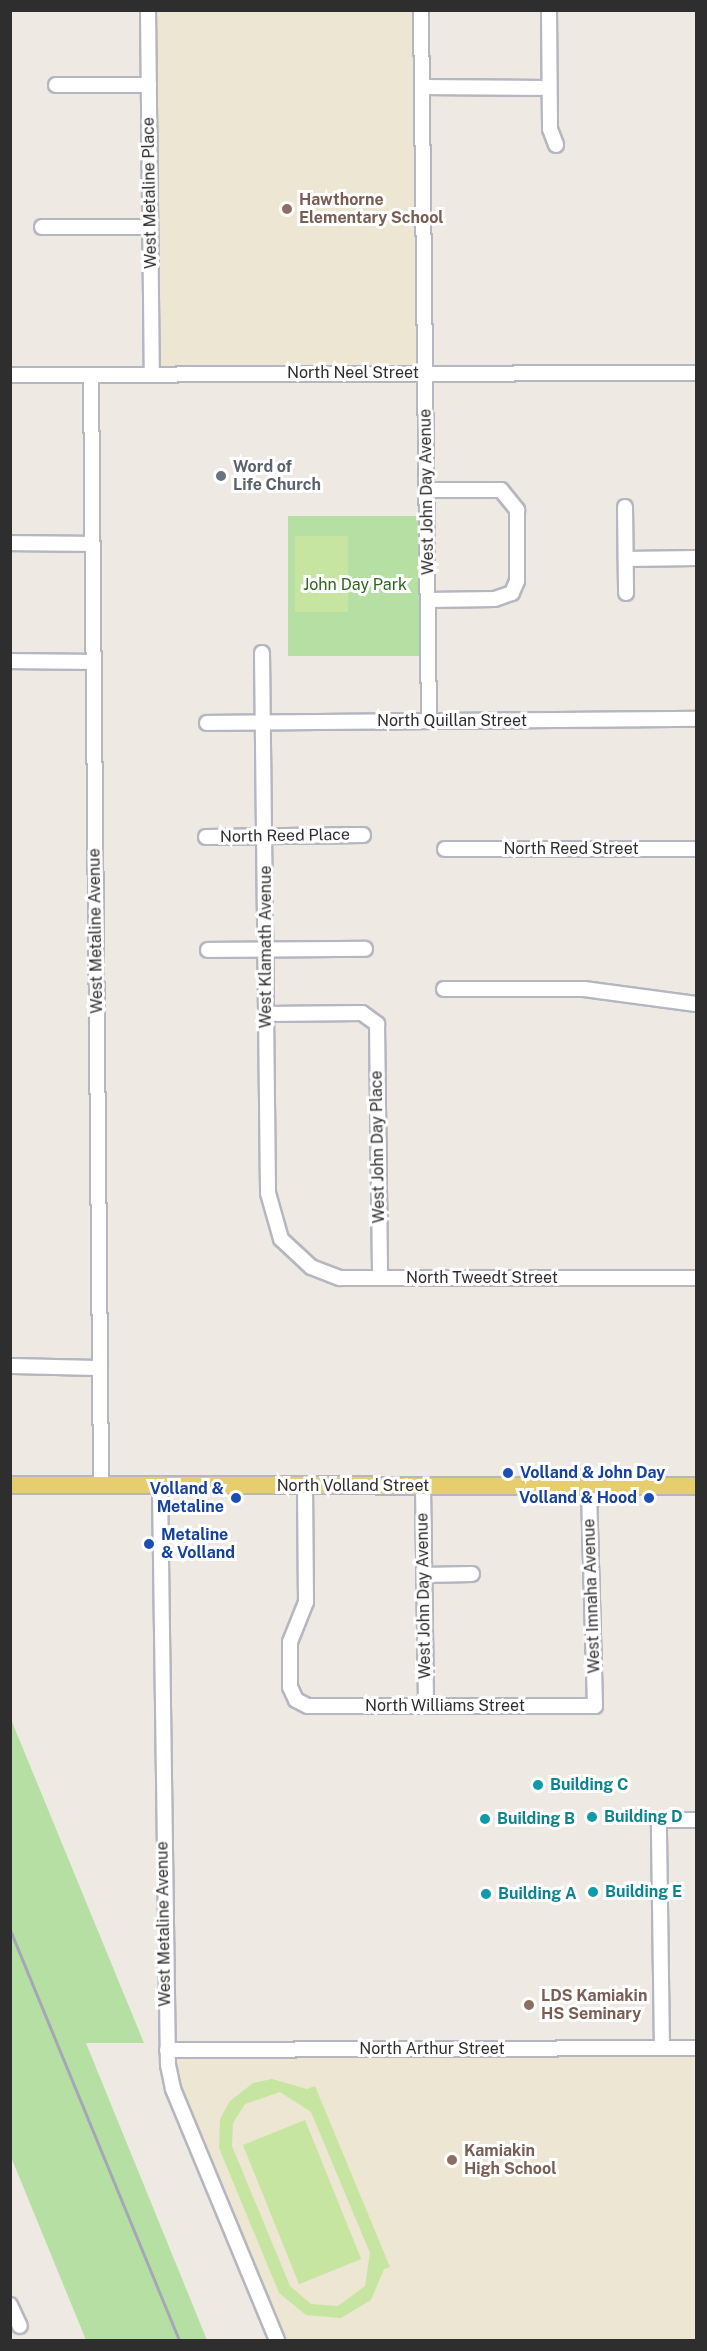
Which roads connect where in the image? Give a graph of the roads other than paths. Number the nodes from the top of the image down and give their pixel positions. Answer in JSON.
{"nodes":[{"id":1,"x":148,"y":10,"type":"edge"},
{"id":2,"x":422,"y":10,"type":"edge"},
{"id":3,"x":549,"y":10,"type":"edge"},
{"id":4,"x":56,"y":85,"type":"dead end"},
{"id":5,"x":148,"y":85,"type":"junction"},
{"id":6,"x":422,"y":87,"type":"junction"},
{"id":7,"x":549,"y":88,"type":"junction"},
{"id":8,"x":556,"y":145,"type":"dead end"},
{"id":9,"x":42,"y":227,"type":"dead end"},
{"id":10,"x":150,"y":227,"type":"junction"},
{"id":11,"x":696,"y":373,"type":"edge"},
{"id":12,"x":425,"y":374,"type":"junction"},
{"id":13,"x":10,"y":375,"type":"edge"},
{"id":14,"x":91,"y":375,"type":"junction"},
{"id":15,"x":152,"y":375,"type":"junction"},
{"id":16,"x":427,"y":490,"type":"junction"},
{"id":17,"x":625,"y":507,"type":"dead end"},
{"id":18,"x":10,"y":543,"type":"edge"},
{"id":19,"x":92,"y":544,"type":"junction"},
{"id":20,"x":696,"y":558,"type":"edge"},
{"id":21,"x":626,"y":559,"type":"junction"},
{"id":22,"x":626,"y":593,"type":"dead end"},
{"id":23,"x":428,"y":600,"type":"junction"},
{"id":24,"x":262,"y":653,"type":"dead end"},
{"id":25,"x":10,"y":661,"type":"edge"},
{"id":26,"x":93,"y":662,"type":"junction"},
{"id":27,"x":696,"y":719,"type":"edge"},
{"id":28,"x":429,"y":721,"type":"junction"},
{"id":29,"x":263,"y":722,"type":"junction"},
{"id":30,"x":207,"y":723,"type":"dead end"},
{"id":31,"x":363,"y":835,"type":"dead end"},
{"id":32,"x":265,"y":836,"type":"junction"},
{"id":33,"x":207,"y":837,"type":"dead end"},
{"id":34,"x":445,"y":849,"type":"dead end"},
{"id":35,"x":696,"y":849,"type":"edge"},
{"id":36,"x":365,"y":948,"type":"dead end"},
{"id":37,"x":208,"y":950,"type":"dead end"},
{"id":38,"x":266,"y":950,"type":"junction"},
{"id":39,"x":444,"y":988,"type":"dead end"},
{"id":40,"x":696,"y":1004,"type":"edge"},
{"id":41,"x":266,"y":1014,"type":"junction"},
{"id":42,"x":281,"y":1239,"type":"joint"},
{"id":43,"x":380,"y":1278,"type":"junction"},
{"id":44,"x":696,"y":1278,"type":"edge"},
{"id":45,"x":10,"y":1366,"type":"edge"},
{"id":46,"x":100,"y":1368,"type":"junction"},
{"id":47,"x":10,"y":1485,"type":"edge"},
{"id":48,"x":101,"y":1486,"type":"junction"},
{"id":49,"x":305,"y":1486,"type":"junction"},
{"id":50,"x":423,"y":1486,"type":"junction"},
{"id":51,"x":589,"y":1486,"type":"junction"},
{"id":52,"x":696,"y":1486,"type":"edge"},
{"id":53,"x":160,"y":1487,"type":"junction"},
{"id":54,"x":472,"y":1574,"type":"dead end"},
{"id":55,"x":424,"y":1575,"type":"junction"},
{"id":56,"x":426,"y":1705,"type":"junction"},
{"id":57,"x":596,"y":1706,"type":"joint"},
{"id":58,"x":696,"y":1820,"type":"edge"},
{"id":59,"x":662,"y":2048,"type":"junction"},
{"id":60,"x":696,"y":2048,"type":"edge"},
{"id":61,"x":167,"y":2050,"type":"junction"},
{"id":62,"x":10,"y":2305,"type":"edge"},
{"id":63,"x":20,"y":2326,"type":"dead end"},
{"id":64,"x":277,"y":2340,"type":"edge"}],
"edges":[{"from":1,"to":5,"type":"street","name":"West Metaline Place"},
{"from":2,"to":6,"type":"street","name":"West John Day Avenue"},
{"from":3,"to":7,"type":"street"},
{"from":4,"to":5,"type":"street"},
{"from":5,"to":10,"type":"street","name":"West Metaline Place"},
{"from":6,"to":7,"type":"street"},
{"from":6,"to":12,"type":"street","name":"West John Day Avenue"},
{"from":7,"to":8,"type":"street"},
{"from":9,"to":10,"type":"street"},
{"from":10,"to":15,"type":"street","name":"West Metaline Place"},
{"from":11,"to":12,"type":"street","name":"North Neel Street"},
{"from":12,"to":15,"type":"street","name":"North Neel Street"},
{"from":12,"to":16,"type":"street","name":"West John Day Avenue"},
{"from":13,"to":14,"type":"street","name":"North Neel Street"},
{"from":14,"to":15,"type":"street","name":"North Neel Street"},
{"from":14,"to":19,"type":"street","name":"West Metaline Avenue"},
{"from":16,"to":23,"type":"street","name":"West John Day Avenue"},
{"from":16,"to":23,"type":"street"},
{"from":17,"to":21,"type":"street"},
{"from":18,"to":19,"type":"street"},
{"from":19,"to":26,"type":"street","name":"West Metaline Avenue"},
{"from":20,"to":21,"type":"street"},
{"from":21,"to":22,"type":"street"},
{"from":23,"to":28,"type":"street","name":"West John Day Avenue"},
{"from":24,"to":29,"type":"street","name":"West Klamath Avenue"},
{"from":25,"to":26,"type":"street"},
{"from":26,"to":46,"type":"street","name":"West Metaline Avenue"},
{"from":27,"to":28,"type":"street","name":"North Quillan Street"},
{"from":28,"to":29,"type":"street","name":"North Quillan Street"},
{"from":29,"to":30,"type":"street","name":"North Quillan Street"},
{"from":29,"to":32,"type":"street","name":"West Klamath Avenue"},
{"from":31,"to":32,"type":"street","name":"North Reed Place"},
{"from":32,"to":33,"type":"street","name":"North Reed Place"},
{"from":32,"to":38,"type":"street","name":"West Klamath Avenue"},
{"from":34,"to":35,"type":"street","name":"North Reed Street"},
{"from":36,"to":38,"type":"street"},
{"from":37,"to":38,"type":"street"},
{"from":38,"to":41,"type":"street","name":"West Klamath Avenue"},
{"from":39,"to":40,"type":"street"},
{"from":41,"to":42,"type":"street","name":"West Klamath Avenue"},
{"from":41,"to":43,"type":"street","name":"West John Day Place"},
{"from":42,"to":43,"type":"street","name":"North Tweedt Street"},
{"from":43,"to":44,"type":"street","name":"North Tweedt Street"},
{"from":45,"to":46,"type":"street"},
{"from":46,"to":48,"type":"street","name":"West Metaline Avenue"},
{"from":47,"to":48,"type":"main road","name":"North Volland Street"},
{"from":48,"to":53,"type":"main road","name":"North Volland Street"},
{"from":49,"to":50,"type":"main road","name":"North Volland Street"},
{"from":49,"to":53,"type":"main road","name":"North Volland Street"},
{"from":49,"to":56,"type":"street","name":"North Williams Street"},
{"from":50,"to":51,"type":"main road","name":"North Volland Street"},
{"from":50,"to":55,"type":"street","name":"West John Day Avenue"},
{"from":51,"to":52,"type":"main road","name":"North Volland Street"},
{"from":51,"to":57,"type":"street","name":"West Imnaha Avenue"},
{"from":53,"to":61,"type":"street","name":"West Metaline Avenue"},
{"from":54,"to":55,"type":"street"},
{"from":55,"to":56,"type":"street","name":"West John Day Avenue"},
{"from":56,"to":57,"type":"street","name":"North Williams Street"},
{"from":58,"to":59,"type":"street"},
{"from":59,"to":60,"type":"street","name":"North Arthur Street"},
{"from":59,"to":61,"type":"street","name":"North Arthur Street"},
{"from":61,"to":64,"type":"street","name":"West Metaline Avenue"},
{"from":62,"to":63,"type":"street"}]}
